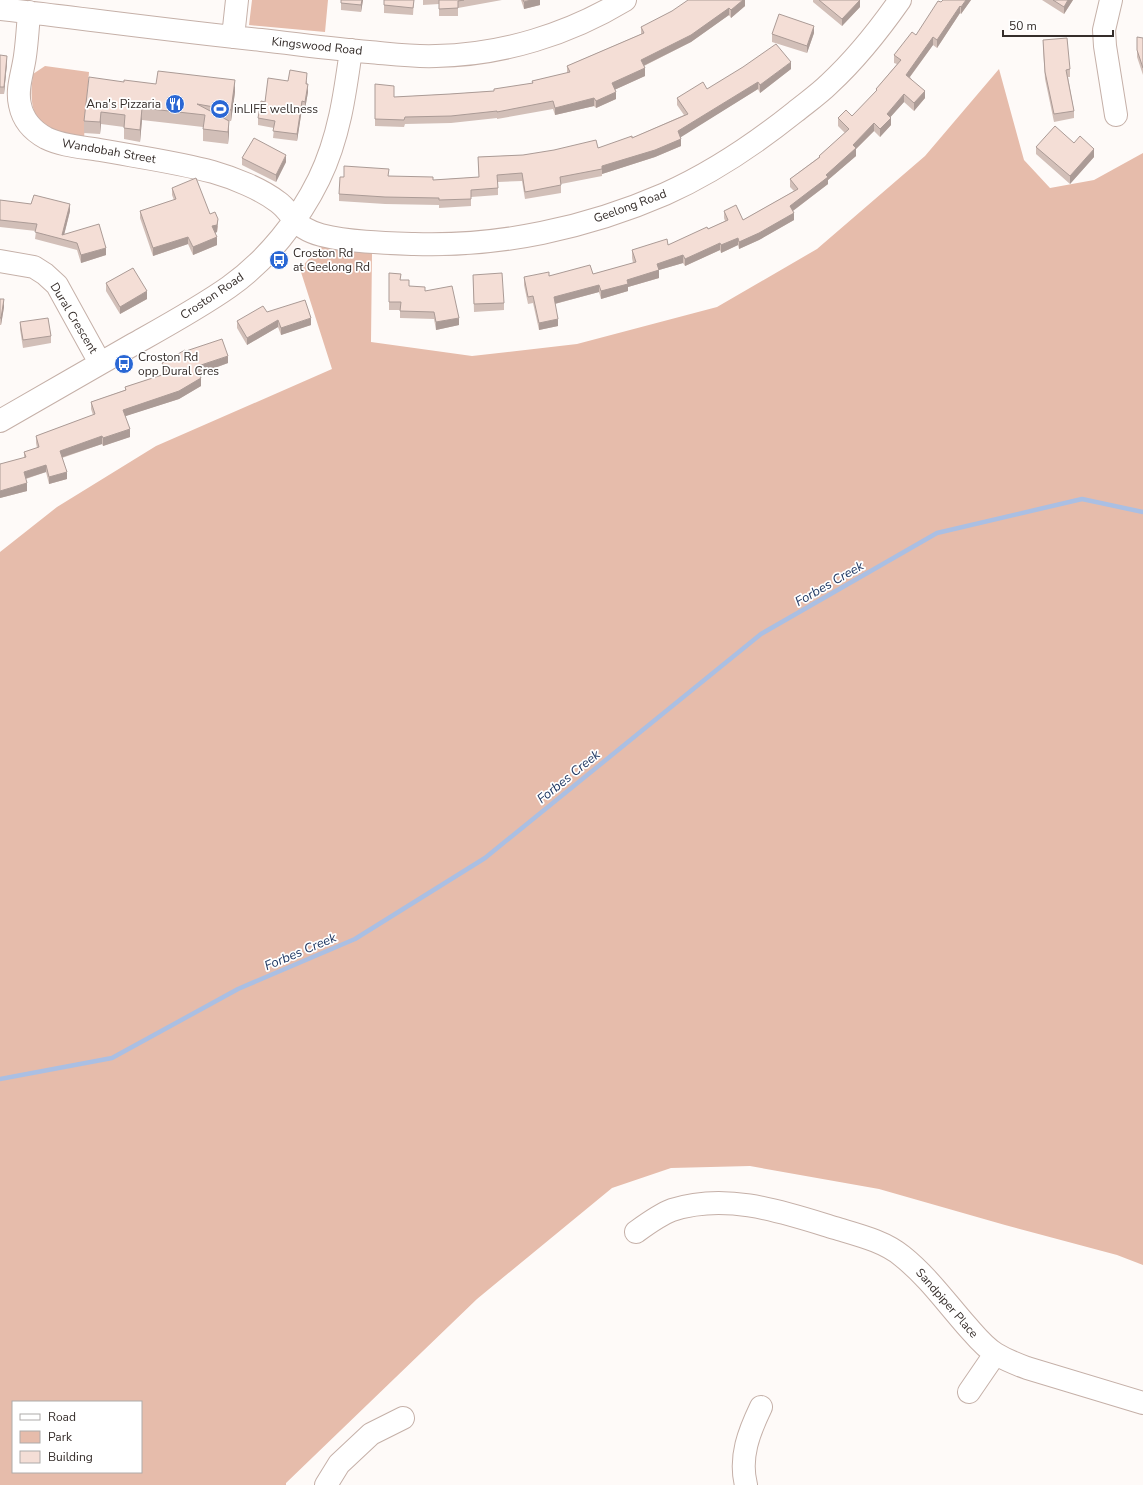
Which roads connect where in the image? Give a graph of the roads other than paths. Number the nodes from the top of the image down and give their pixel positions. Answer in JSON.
{"nodes":[{"id":1,"x":237,"y":0,"type":"edge"},
{"id":2,"x":625,"y":0,"type":"edge"},
{"id":3,"x":900,"y":0,"type":"edge"},
{"id":4,"x":1111,"y":0,"type":"edge"},
{"id":5,"x":0,"y":9,"type":"edge"},
{"id":6,"x":29,"y":12,"type":"junction"},
{"id":7,"x":233,"y":37,"type":"junction"},
{"id":8,"x":351,"y":50,"type":"junction"},
{"id":9,"x":1116,"y":115,"type":"dead end"},
{"id":10,"x":294,"y":220,"type":"junction"},
{"id":11,"x":0,"y":261,"type":"edge"},
{"id":12,"x":100,"y":363,"type":"junction"},
{"id":13,"x":0,"y":421,"type":"edge"},
{"id":14,"x":636,"y":1232,"type":"dead end"},
{"id":15,"x":995,"y":1354,"type":"junction"},
{"id":16,"x":969,"y":1392,"type":"dead end"},
{"id":17,"x":1143,"y":1403,"type":"edge"},
{"id":18,"x":761,"y":1407,"type":"dead end"},
{"id":19,"x":403,"y":1418,"type":"dead end"},
{"id":20,"x":326,"y":1485,"type":"edge"},
{"id":21,"x":746,"y":1485,"type":"edge"}],
"edges":[{"from":1,"to":7,"type":"street"},
{"from":2,"to":8,"type":"street","name":"Kingswood Road"},
{"from":3,"to":10,"type":"street","name":"Geelong Road"},
{"from":4,"to":9,"type":"street"},
{"from":5,"to":6,"type":"street","name":"Kingswood Road"},
{"from":6,"to":7,"type":"street","name":"Kingswood Road"},
{"from":6,"to":10,"type":"street","name":"Wandobah Street"},
{"from":7,"to":8,"type":"street","name":"Kingswood Road"},
{"from":8,"to":10,"type":"street","name":"Croston Road"},
{"from":10,"to":12,"type":"street","name":"Croston Road"},
{"from":11,"to":12,"type":"street","name":"Dural Crescent"},
{"from":12,"to":13,"type":"street","name":"Croston Road"},
{"from":14,"to":15,"type":"street","name":"Sandpiper Place"},
{"from":15,"to":16,"type":"street"},
{"from":15,"to":17,"type":"street","name":"Sandpiper Place"},
{"from":18,"to":21,"type":"street"},
{"from":19,"to":20,"type":"street"}]}
